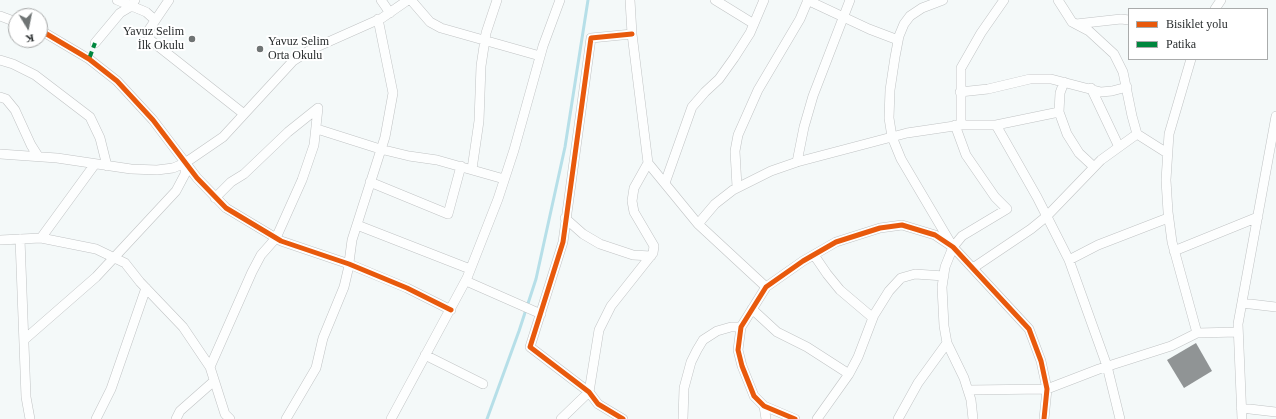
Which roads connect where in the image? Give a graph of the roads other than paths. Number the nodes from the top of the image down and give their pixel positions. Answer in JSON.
{"nodes":[{"id":1,"x":117,"y":0,"type":"edge"},
{"id":2,"x":169,"y":0,"type":"edge"},
{"id":3,"x":381,"y":0,"type":"edge"},
{"id":4,"x":409,"y":0,"type":"edge"},
{"id":5,"x":497,"y":0,"type":"edge"},
{"id":6,"x":560,"y":0,"type":"edge"},
{"id":7,"x":630,"y":0,"type":"edge"},
{"id":8,"x":715,"y":0,"type":"edge"},
{"id":9,"x":764,"y":0,"type":"edge"},
{"id":10,"x":808,"y":0,"type":"edge"},
{"id":11,"x":850,"y":0,"type":"edge"},
{"id":12,"x":943,"y":0,"type":"edge"},
{"id":13,"x":1004,"y":0,"type":"edge"},
{"id":14,"x":1058,"y":0,"type":"edge"},
{"id":15,"x":133,"y":4,"type":"edge"},
{"id":16,"x":390,"y":13,"type":"junction"},
{"id":17,"x":843,"y":17,"type":"junction"},
{"id":18,"x":378,"y":19,"type":"junction"},
{"id":19,"x":155,"y":20,"type":"junction"},
{"id":20,"x":1128,"y":20,"type":"edge"},
{"id":21,"x":754,"y":24,"type":"junction"},
{"id":22,"x":1076,"y":24,"type":"junction"},
{"id":23,"x":632,"y":34,"type":"junction"},
{"id":24,"x":48,"y":35,"type":"edge"},
{"id":25,"x":485,"y":40,"type":"junction"},
{"id":26,"x":898,"y":40,"type":"junction"},
{"id":27,"x":95,"y":43,"type":"dead end"},
{"id":28,"x":540,"y":56,"type":"junction"},
{"id":29,"x":0,"y":60,"type":"edge"},
{"id":30,"x":1191,"y":60,"type":"edge"},
{"id":31,"x":1064,"y":82,"type":"junction"},
{"id":32,"x":1127,"y":87,"type":"junction"},
{"id":33,"x":1091,"y":88,"type":"junction"},
{"id":34,"x":960,"y":92,"type":"junction"},
{"id":35,"x":0,"y":97,"type":"edge"},
{"id":36,"x":1059,"y":112,"type":"junction"},
{"id":37,"x":244,"y":114,"type":"junction"},
{"id":38,"x":1276,"y":116,"type":"edge"},
{"id":39,"x":996,"y":124,"type":"junction"},
{"id":40,"x":958,"y":125,"type":"junction"},
{"id":41,"x":317,"y":129,"type":"junction"},
{"id":42,"x":1137,"y":134,"type":"junction"},
{"id":43,"x":892,"y":137,"type":"junction"},
{"id":44,"x":1119,"y":147,"type":"junction"},
{"id":45,"x":380,"y":149,"type":"junction"},
{"id":46,"x":1168,"y":153,"type":"junction"},
{"id":47,"x":0,"y":154,"type":"edge"},
{"id":48,"x":38,"y":156,"type":"junction"},
{"id":49,"x":797,"y":162,"type":"junction"},
{"id":50,"x":185,"y":163,"type":"junction"},
{"id":51,"x":648,"y":163,"type":"junction"},
{"id":52,"x":95,"y":164,"type":"junction"},
{"id":53,"x":106,"y":166,"type":"junction"},
{"id":54,"x":461,"y":166,"type":"junction"},
{"id":55,"x":1094,"y":167,"type":"junction"},
{"id":56,"x":472,"y":169,"type":"junction"},
{"id":57,"x":504,"y":179,"type":"junction"},
{"id":58,"x":370,"y":182,"type":"junction"},
{"id":59,"x":664,"y":183,"type":"junction"},
{"id":60,"x":737,"y":188,"type":"junction"},
{"id":61,"x":215,"y":198,"type":"junction"},
{"id":62,"x":1047,"y":216,"type":"junction"},
{"id":63,"x":1258,"y":217,"type":"junction"},
{"id":64,"x":565,"y":218,"type":"junction"},
{"id":65,"x":1168,"y":218,"type":"junction"},
{"id":66,"x":698,"y":224,"type":"junction"},
{"id":67,"x":357,"y":226,"type":"junction"},
{"id":68,"x":41,"y":238,"type":"junction"},
{"id":69,"x":276,"y":238,"type":"junction"},
{"id":70,"x":0,"y":240,"type":"edge"},
{"id":71,"x":20,"y":240,"type":"junction"},
{"id":72,"x":953,"y":247,"type":"junction"},
{"id":73,"x":1174,"y":250,"type":"junction"},
{"id":74,"x":814,"y":255,"type":"junction"},
{"id":75,"x":651,"y":256,"type":"junction"},
{"id":76,"x":116,"y":257,"type":"junction"},
{"id":77,"x":1070,"y":260,"type":"junction"},
{"id":78,"x":349,"y":264,"type":"junction"},
{"id":79,"x":973,"y":268,"type":"junction"},
{"id":80,"x":470,"y":269,"type":"junction"},
{"id":81,"x":944,"y":276,"type":"junction"},
{"id":82,"x":466,"y":281,"type":"junction"},
{"id":83,"x":766,"y":287,"type":"junction"},
{"id":84,"x":146,"y":288,"type":"junction"},
{"id":85,"x":1242,"y":303,"type":"junction"},
{"id":86,"x":1276,"y":307,"type":"edge"},
{"id":87,"x":752,"y":309,"type":"junction"},
{"id":88,"x":451,"y":310,"type":"junction"},
{"id":89,"x":537,"y":312,"type":"junction"},
{"id":90,"x":872,"y":318,"type":"junction"},
{"id":91,"x":741,"y":327,"type":"junction"},
{"id":92,"x":1238,"y":332,"type":"junction"},
{"id":93,"x":1197,"y":333,"type":"junction"},
{"id":94,"x":25,"y":339,"type":"junction"},
{"id":95,"x":947,"y":344,"type":"junction"},
{"id":96,"x":425,"y":355,"type":"junction"},
{"id":97,"x":1107,"y":366,"type":"junction"},
{"id":98,"x":210,"y":367,"type":"junction"},
{"id":99,"x":850,"y":374,"type":"junction"},
{"id":100,"x":214,"y":381,"type":"junction"},
{"id":101,"x":483,"y":384,"type":"dead end"},
{"id":102,"x":1047,"y":389,"type":"junction"},
{"id":103,"x":968,"y":390,"type":"junction"},
{"id":104,"x":589,"y":392,"type":"junction"},
{"id":105,"x":764,"y":406,"type":"junction"},
{"id":106,"x":1241,"y":408,"type":"junction"},
{"id":107,"x":1276,"y":412,"type":"edge"},
{"id":108,"x":30,"y":419,"type":"edge"},
{"id":109,"x":96,"y":419,"type":"edge"},
{"id":110,"x":176,"y":419,"type":"edge"},
{"id":111,"x":230,"y":419,"type":"edge"},
{"id":112,"x":286,"y":419,"type":"edge"},
{"id":113,"x":391,"y":419,"type":"edge"},
{"id":114,"x":560,"y":419,"type":"edge"},
{"id":115,"x":623,"y":419,"type":"edge"},
{"id":116,"x":683,"y":419,"type":"edge"},
{"id":117,"x":766,"y":419,"type":"edge"},
{"id":118,"x":794,"y":419,"type":"edge"},
{"id":119,"x":817,"y":419,"type":"edge"},
{"id":120,"x":898,"y":419,"type":"edge"},
{"id":121,"x":972,"y":419,"type":"edge"},
{"id":122,"x":1044,"y":419,"type":"edge"},
{"id":123,"x":1120,"y":419,"type":"edge"},
{"id":124,"x":1242,"y":419,"type":"edge"}],
"edges":[{"from":1,"to":15,"type":"street"},
{"from":2,"to":19,"type":"street"},
{"from":3,"to":16,"type":"street"},
{"from":4,"to":16,"type":"street"},
{"from":4,"to":25,"type":"street"},
{"from":5,"to":25,"type":"street"},
{"from":6,"to":28,"type":"street"},
{"from":7,"to":23,"type":"street"},
{"from":8,"to":21,"type":"street"},
{"from":9,"to":21,"type":"street"},
{"from":10,"to":17,"type":"street"},
{"from":10,"to":60,"type":"street"},
{"from":11,"to":17,"type":"street"},
{"from":12,"to":26,"type":"street"},
{"from":13,"to":34,"type":"street"},
{"from":14,"to":22,"type":"street"},
{"from":15,"to":19,"type":"street"},
{"from":15,"to":27,"type":"street"},
{"from":16,"to":18,"type":"street"},
{"from":17,"to":26,"type":"street"},
{"from":17,"to":49,"type":"street"},
{"from":18,"to":37,"type":"street"},
{"from":18,"to":45,"type":"street"},
{"from":19,"to":37,"type":"street"},
{"from":20,"to":22,"type":"street"},
{"from":21,"to":59,"type":"street"},
{"from":22,"to":32,"type":"street"},
{"from":23,"to":51,"type":"street"},
{"from":23,"to":64,"type":"street"},
{"from":24,"to":50,"type":"street"},
{"from":25,"to":28,"type":"street"},
{"from":25,"to":56,"type":"street"},
{"from":26,"to":43,"type":"street"},
{"from":28,"to":57,"type":"street"},
{"from":29,"to":53,"type":"street"},
{"from":30,"to":46,"type":"street"},
{"from":31,"to":33,"type":"street"},
{"from":31,"to":34,"type":"street"},
{"from":31,"to":36,"type":"street"},
{"from":32,"to":33,"type":"street"},
{"from":32,"to":42,"type":"street"},
{"from":33,"to":44,"type":"street"},
{"from":34,"to":40,"type":"street"},
{"from":35,"to":48,"type":"street"},
{"from":36,"to":39,"type":"street"},
{"from":36,"to":55,"type":"street"},
{"from":37,"to":50,"type":"street"},
{"from":38,"to":63,"type":"street"},
{"from":39,"to":40,"type":"street"},
{"from":39,"to":62,"type":"street"},
{"from":40,"to":43,"type":"street"},
{"from":40,"to":72,"type":"street"},
{"from":41,"to":45,"type":"street"},
{"from":41,"to":61,"type":"street"},
{"from":41,"to":69,"type":"street"},
{"from":42,"to":44,"type":"street"},
{"from":42,"to":46,"type":"street"},
{"from":43,"to":49,"type":"street"},
{"from":43,"to":72,"type":"street"},
{"from":44,"to":55,"type":"street"},
{"from":45,"to":54,"type":"street"},
{"from":45,"to":58,"type":"street"},
{"from":46,"to":65,"type":"street"},
{"from":47,"to":48,"type":"street"},
{"from":48,"to":52,"type":"street"},
{"from":49,"to":60,"type":"street"},
{"from":50,"to":53,"type":"street"},
{"from":50,"to":61,"type":"street"},
{"from":50,"to":76,"type":"street"},
{"from":51,"to":59,"type":"street"},
{"from":51,"to":75,"type":"street"},
{"from":52,"to":53,"type":"street"},
{"from":52,"to":68,"type":"street"},
{"from":54,"to":56,"type":"street"},
{"from":54,"to":58,"type":"street"},
{"from":55,"to":62,"type":"street"},
{"from":56,"to":57,"type":"street"},
{"from":57,"to":80,"type":"street"},
{"from":58,"to":67,"type":"street"},
{"from":59,"to":66,"type":"street"},
{"from":60,"to":66,"type":"street"},
{"from":61,"to":69,"type":"street"},
{"from":62,"to":77,"type":"street"},
{"from":62,"to":79,"type":"street"},
{"from":63,"to":73,"type":"street"},
{"from":63,"to":85,"type":"street"},
{"from":64,"to":75,"type":"street"},
{"from":64,"to":89,"type":"street"},
{"from":65,"to":73,"type":"street"},
{"from":65,"to":77,"type":"street"},
{"from":66,"to":83,"type":"street"},
{"from":67,"to":78,"type":"street"},
{"from":67,"to":80,"type":"street"},
{"from":68,"to":71,"type":"street"},
{"from":68,"to":76,"type":"street"},
{"from":69,"to":78,"type":"street"},
{"from":69,"to":98,"type":"street"},
{"from":70,"to":71,"type":"street"},
{"from":71,"to":94,"type":"street"},
{"from":72,"to":74,"type":"street"},
{"from":72,"to":79,"type":"street"},
{"from":72,"to":81,"type":"street"},
{"from":73,"to":93,"type":"street"},
{"from":74,"to":83,"type":"street"},
{"from":74,"to":90,"type":"street"},
{"from":75,"to":104,"type":"street"},
{"from":76,"to":84,"type":"street"},
{"from":76,"to":94,"type":"street"},
{"from":77,"to":97,"type":"street"},
{"from":78,"to":88,"type":"street"},
{"from":78,"to":112,"type":"street"},
{"from":79,"to":102,"type":"street"},
{"from":80,"to":82,"type":"street"},
{"from":81,"to":90,"type":"street"},
{"from":81,"to":95,"type":"street"},
{"from":82,"to":88,"type":"street"},
{"from":82,"to":89,"type":"street"},
{"from":83,"to":87,"type":"street"},
{"from":84,"to":98,"type":"street"},
{"from":84,"to":109,"type":"street"},
{"from":85,"to":86,"type":"street"},
{"from":85,"to":92,"type":"street"},
{"from":87,"to":91,"type":"street"},
{"from":87,"to":99,"type":"street"},
{"from":88,"to":96,"type":"street"},
{"from":89,"to":104,"type":"street"},
{"from":90,"to":99,"type":"street"},
{"from":91,"to":105,"type":"street"},
{"from":91,"to":116,"type":"street"},
{"from":92,"to":93,"type":"street"},
{"from":92,"to":106,"type":"street"},
{"from":93,"to":97,"type":"street"},
{"from":94,"to":108,"type":"street"},
{"from":95,"to":103,"type":"street"},
{"from":95,"to":120,"type":"street"},
{"from":96,"to":101,"type":"street"},
{"from":96,"to":113,"type":"street"},
{"from":97,"to":102,"type":"street"},
{"from":97,"to":123,"type":"street"},
{"from":98,"to":100,"type":"street"},
{"from":99,"to":119,"type":"street"},
{"from":100,"to":110,"type":"street"},
{"from":100,"to":111,"type":"street"},
{"from":102,"to":103,"type":"street"},
{"from":102,"to":122,"type":"street"},
{"from":103,"to":121,"type":"street"},
{"from":104,"to":114,"type":"street"},
{"from":104,"to":115,"type":"street"},
{"from":105,"to":117,"type":"street"},
{"from":105,"to":118,"type":"street"},
{"from":106,"to":107,"type":"street"},
{"from":106,"to":124,"type":"street"}]}
